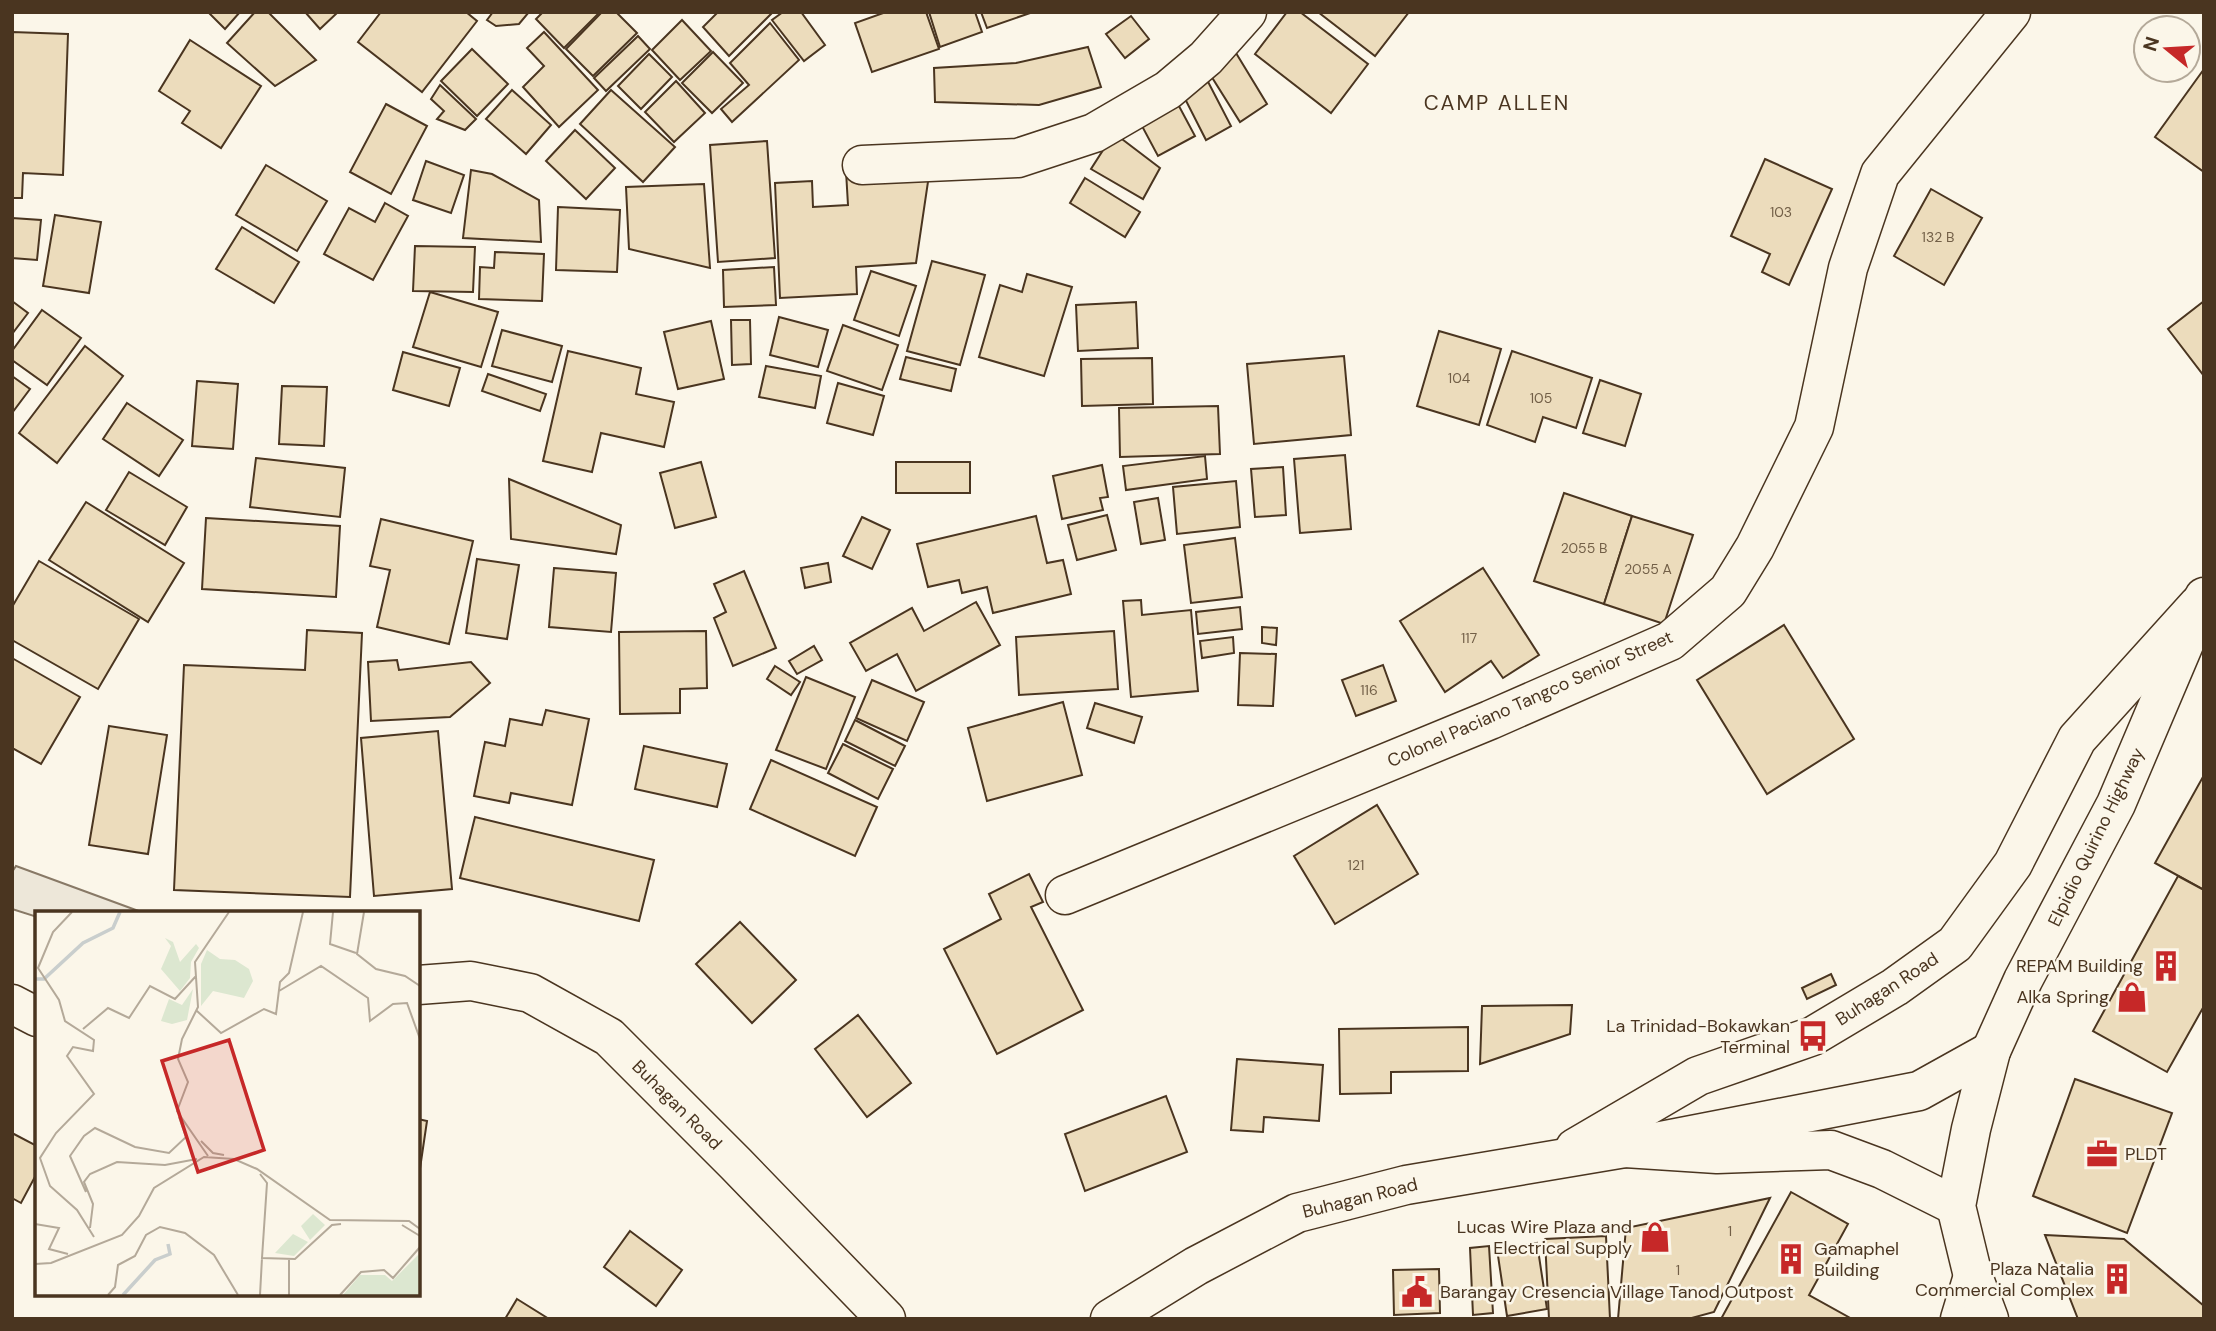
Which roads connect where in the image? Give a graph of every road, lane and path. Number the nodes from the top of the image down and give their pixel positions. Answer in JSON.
{"nodes":[{"id":1,"x":1247,"y":12,"type":"edge"},
{"id":2,"x":2011,"y":12,"type":"edge"},
{"id":3,"x":862,"y":165,"type":"dead end"},
{"id":4,"x":2202,"y":599,"type":"edge"},
{"id":5,"x":1065,"y":895,"type":"dead end"},
{"id":6,"x":420,"y":985,"type":"edge"},
{"id":7,"x":12,"y":1004,"type":"edge"},
{"id":8,"x":35,"y":1016,"type":"edge"},
{"id":9,"x":1991,"y":1051,"type":"junction"},
{"id":10,"x":1625,"y":1148,"type":"junction"},
{"id":11,"x":1552,"y":1161,"type":"junction"},
{"id":12,"x":1956,"y":1206,"type":"junction"},
{"id":13,"x":1973,"y":1276,"type":"junction"},
{"id":14,"x":886,"y":1319,"type":"edge"},
{"id":15,"x":1110,"y":1319,"type":"edge"},
{"id":16,"x":1960,"y":1319,"type":"edge"},
{"id":17,"x":1989,"y":1319,"type":"edge"}],
"edges":[{"from":1,"to":3,"type":"main road"},
{"from":2,"to":5,"type":"main road","name":"Colonel Paciano Tangco Senior Street"},
{"from":4,"to":9,"type":"main road","name":"Elpidio Quirino Highway"},
{"from":4,"to":11,"type":"main road","name":"Buhagan Road"},
{"from":6,"to":14,"type":"main road","name":"Buhagan Road"},
{"from":7,"to":8,"type":"main road"},
{"from":9,"to":10,"type":"main road","name":"Buhagan Road"},
{"from":9,"to":12,"type":"main road","name":"Elpidio Quirino Highway"},
{"from":10,"to":11,"type":"main road","name":"Buhagan Road"},
{"from":10,"to":12,"type":"main road"},
{"from":11,"to":15,"type":"main road","name":"Buhagan Road"},
{"from":12,"to":13,"type":"main road","name":"Elpidio Quirino Highway"},
{"from":13,"to":16,"type":"main road"},
{"from":13,"to":17,"type":"main road","name":"Elpidio Quirino Highway"}]}
